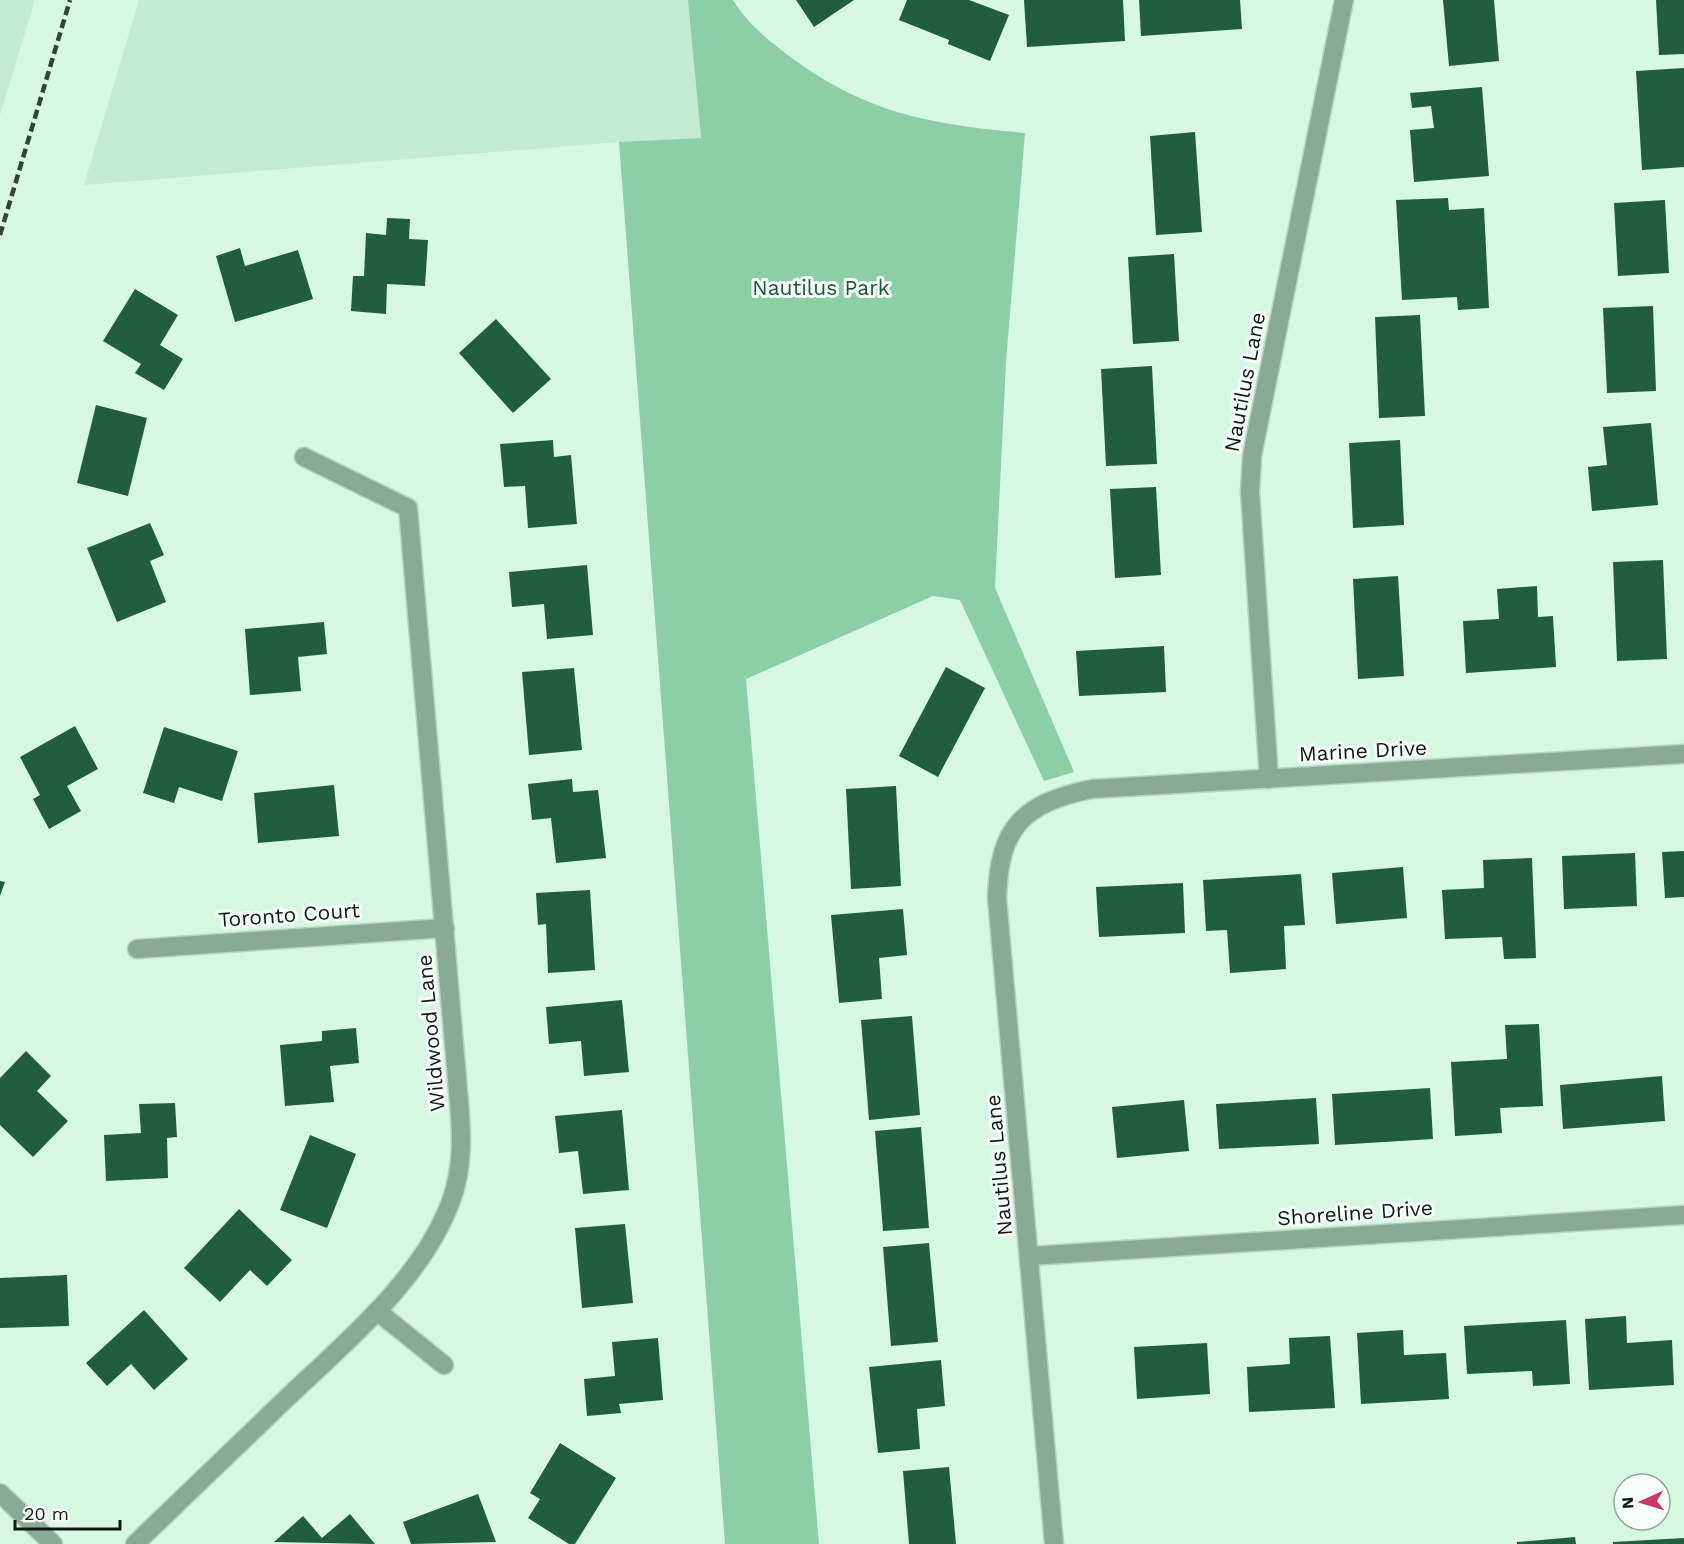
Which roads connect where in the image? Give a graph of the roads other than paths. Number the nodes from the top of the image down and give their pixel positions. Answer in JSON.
{"nodes":[{"id":1,"x":1344,"y":0,"type":"edge"},
{"id":2,"x":304,"y":457,"type":"dead end"},
{"id":3,"x":1684,"y":754,"type":"edge"},
{"id":4,"x":1269,"y":779,"type":"junction"},
{"id":5,"x":1047,"y":801,"type":"joint"},
{"id":6,"x":445,"y":928,"type":"junction"},
{"id":7,"x":137,"y":949,"type":"dead end"},
{"id":8,"x":1684,"y":1215,"type":"edge"},
{"id":9,"x":1030,"y":1256,"type":"junction"},
{"id":10,"x":377,"y":1311,"type":"junction"},
{"id":11,"x":444,"y":1365,"type":"dead end"},
{"id":12,"x":0,"y":1492,"type":"edge"},
{"id":13,"x":53,"y":1544,"type":"edge"},
{"id":14,"x":135,"y":1544,"type":"edge"},
{"id":15,"x":1054,"y":1544,"type":"edge"}],
"edges":[{"from":1,"to":4,"type":"street","name":"Nautilus Lane"},
{"from":2,"to":6,"type":"street","name":"Wildwood Lane"},
{"from":3,"to":4,"type":"street","name":"Marine Drive"},
{"from":4,"to":5,"type":"street","name":"Marine Drive"},
{"from":5,"to":9,"type":"street","name":"Nautilus Lane"},
{"from":6,"to":7,"type":"street","name":"Toronto Court"},
{"from":6,"to":10,"type":"street","name":"Wildwood Lane"},
{"from":8,"to":9,"type":"street","name":"Shoreline Drive"},
{"from":9,"to":15,"type":"street","name":"Nautilus Lane"},
{"from":10,"to":11,"type":"street"},
{"from":10,"to":14,"type":"street","name":"Wildwood Lane"},
{"from":12,"to":13,"type":"street"}]}
